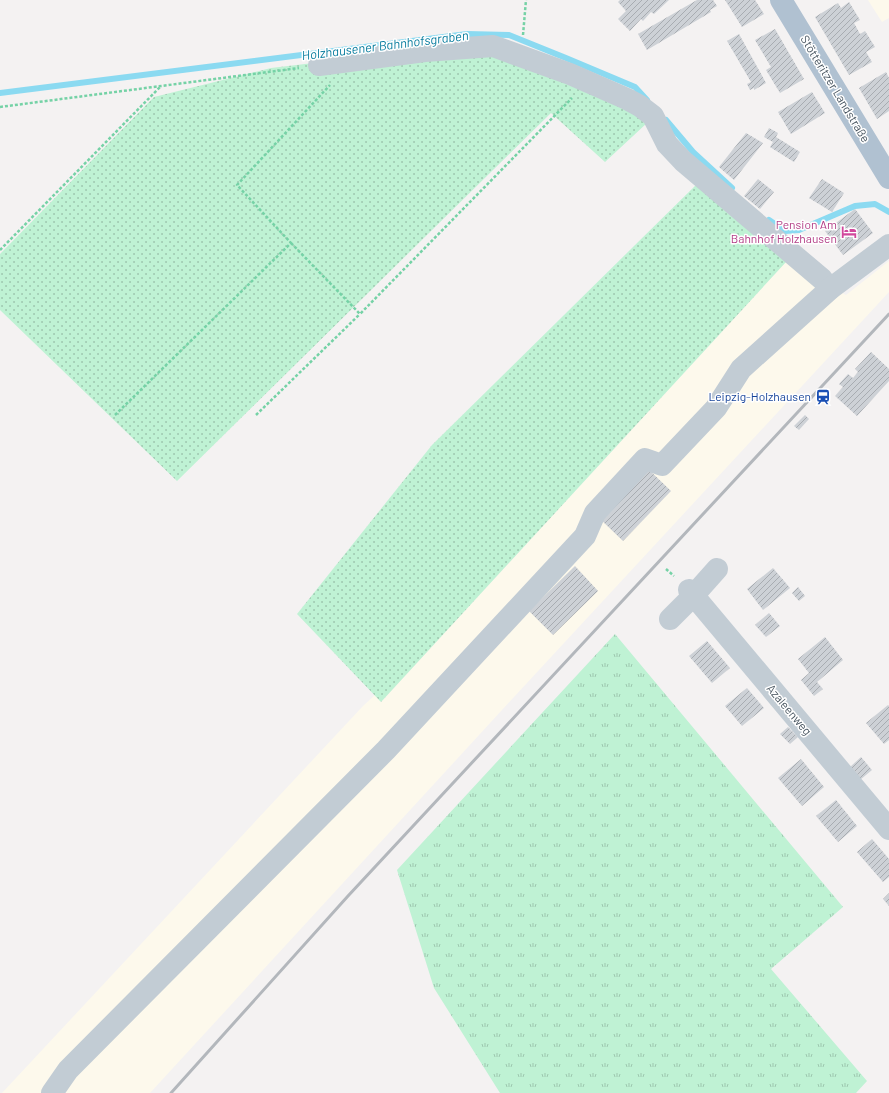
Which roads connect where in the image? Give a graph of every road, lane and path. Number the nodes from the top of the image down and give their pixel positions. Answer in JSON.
{"nodes":[{"id":1,"x":526,"y":0,"type":"edge"},
{"id":2,"x":781,"y":0,"type":"edge"},
{"id":3,"x":523,"y":33,"type":"dead end"},
{"id":4,"x":319,"y":65,"type":"joint"},
{"id":5,"x":587,"y":82,"type":"junction"},
{"id":6,"x":332,"y":83,"type":"dead end"},
{"id":7,"x":162,"y":86,"type":"junction"},
{"id":8,"x":0,"y":107,"type":"edge"},
{"id":9,"x":889,"y":178,"type":"edge"},
{"id":10,"x":291,"y":243,"type":"junction"},
{"id":11,"x":889,"y":245,"type":"edge"},
{"id":12,"x":0,"y":250,"type":"edge"},
{"id":13,"x":830,"y":290,"type":"junction"},
{"id":14,"x":360,"y":314,"type":"junction"},
{"id":15,"x":115,"y":415,"type":"dead end"},
{"id":16,"x":256,"y":416,"type":"dead end"},
{"id":17,"x":717,"y":569,"type":"dead end"},
{"id":18,"x":691,"y":593,"type":"junction"},
{"id":19,"x":670,"y":619,"type":"dead end"},
{"id":20,"x":889,"y":829,"type":"edge"},
{"id":21,"x":52,"y":1093,"type":"edge"}],
"edges":[{"from":1,"to":3,"type":"path"},
{"from":2,"to":9,"type":"main road","name":"Stötteritzer Landstraße"},
{"from":4,"to":5,"type":"street"},
{"from":4,"to":7,"type":"path"},
{"from":5,"to":13,"type":"street"},
{"from":5,"to":14,"type":"path"},
{"from":6,"to":10,"type":"path"},
{"from":7,"to":8,"type":"path"},
{"from":7,"to":12,"type":"path"},
{"from":10,"to":14,"type":"path"},
{"from":10,"to":15,"type":"path"},
{"from":11,"to":13,"type":"street"},
{"from":13,"to":21,"type":"street"},
{"from":14,"to":16,"type":"path"},
{"from":17,"to":18,"type":"street"},
{"from":18,"to":19,"type":"street"},
{"from":18,"to":20,"type":"street","name":"Azaleenweg"}]}
